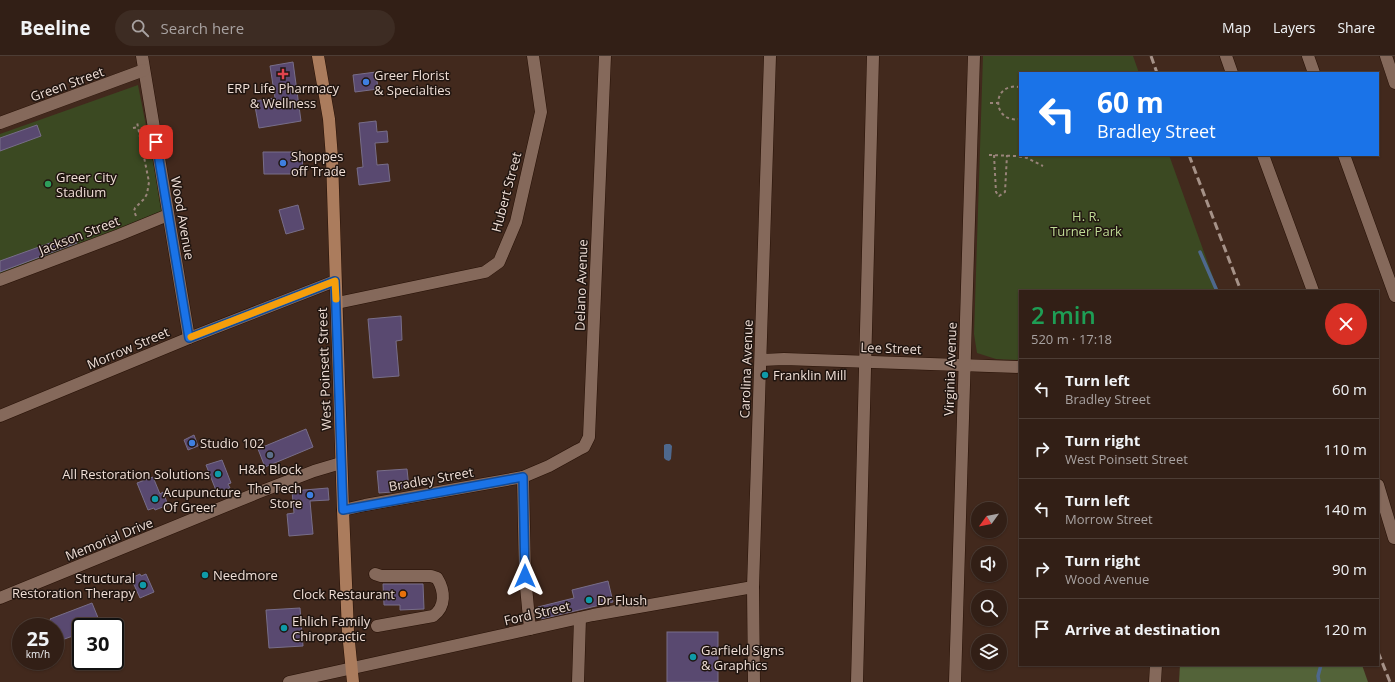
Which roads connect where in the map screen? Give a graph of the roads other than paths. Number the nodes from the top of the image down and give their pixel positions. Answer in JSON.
{"nodes":[{"id":1,"x":142,"y":56,"type":"edge"},
{"id":2,"x":318,"y":56,"type":"edge"},
{"id":3,"x":533,"y":56,"type":"edge"},
{"id":4,"x":604,"y":56,"type":"edge"},
{"id":5,"x":770,"y":56,"type":"edge"},
{"id":6,"x":873,"y":56,"type":"edge"},
{"id":7,"x":974,"y":56,"type":"edge"},
{"id":8,"x":1226,"y":56,"type":"edge"},
{"id":9,"x":1386,"y":56,"type":"edge"},
{"id":10,"x":1313,"y":57,"type":"edge"},
{"id":11,"x":144,"y":70,"type":"junction"},
{"id":12,"x":1232,"y":72,"type":"edge"},
{"id":13,"x":1314,"y":72,"type":"edge"},
{"id":14,"x":1395,"y":83,"type":"edge"},
{"id":15,"x":0,"y":123,"type":"edge"},
{"id":16,"x":1263,"y":156,"type":"edge"},
{"id":17,"x":1344,"y":156,"type":"edge"},
{"id":18,"x":168,"y":215,"type":"junction"},
{"id":19,"x":0,"y":280,"type":"edge"},
{"id":20,"x":335,"y":281,"type":"junction"},
{"id":21,"x":1313,"y":290,"type":"edge"},
{"id":22,"x":1394,"y":291,"type":"edge"},
{"id":23,"x":337,"y":303,"type":"junction"},
{"id":24,"x":189,"y":338,"type":"junction"},
{"id":25,"x":761,"y":360,"type":"junction"},
{"id":26,"x":866,"y":361,"type":"junction"},
{"id":27,"x":964,"y":364,"type":"junction"},
{"id":28,"x":1019,"y":367,"type":"edge"},
{"id":29,"x":0,"y":416,"type":"edge"},
{"id":30,"x":341,"y":463,"type":"junction"},
{"id":31,"x":523,"y":477,"type":"junction"},
{"id":32,"x":1379,"y":488,"type":"edge"},
{"id":33,"x":343,"y":510,"type":"junction"},
{"id":34,"x":1394,"y":538,"type":"edge"},
{"id":35,"x":375,"y":574,"type":"dead end"},
{"id":36,"x":753,"y":587,"type":"junction"},
{"id":37,"x":0,"y":598,"type":"edge"},
{"id":38,"x":580,"y":618,"type":"junction"},
{"id":39,"x":377,"y":626,"type":"dead end"},
{"id":40,"x":530,"y":629,"type":"junction"},
{"id":41,"x":1156,"y":666,"type":"edge"},
{"id":42,"x":351,"y":669,"type":"junction"},
{"id":43,"x":289,"y":682,"type":"edge"},
{"id":44,"x":353,"y":682,"type":"edge"},
{"id":45,"x":578,"y":682,"type":"edge"},
{"id":46,"x":754,"y":682,"type":"edge"},
{"id":47,"x":857,"y":682,"type":"edge"},
{"id":48,"x":954,"y":682,"type":"edge"},
{"id":49,"x":1155,"y":682,"type":"edge"}],
"edges":[{"from":1,"to":11,"type":"street","name":"Wood Avenue"},
{"from":2,"to":20,"type":"main road","name":"West Poinsett Street"},
{"from":3,"to":23,"type":"street","name":"Hubert Street"},
{"from":4,"to":31,"type":"street","name":"Delano Avenue"},
{"from":5,"to":25,"type":"street","name":"Carolina Avenue"},
{"from":6,"to":26,"type":"street"},
{"from":7,"to":27,"type":"street","name":"Virginia Avenue"},
{"from":8,"to":12,"type":"street"},
{"from":9,"to":14,"type":"street"},
{"from":10,"to":13,"type":"street"},
{"from":11,"to":15,"type":"street","name":"Green Street"},
{"from":11,"to":18,"type":"street","name":"Wood Avenue"},
{"from":16,"to":21,"type":"street"},
{"from":17,"to":22,"type":"street"},
{"from":18,"to":19,"type":"street","name":"Jackson Street"},
{"from":18,"to":24,"type":"street","name":"Wood Avenue"},
{"from":20,"to":23,"type":"main road","name":"West Poinsett Street"},
{"from":20,"to":24,"type":"street","name":"Morrow Street"},
{"from":23,"to":30,"type":"main road","name":"West Poinsett Street"},
{"from":24,"to":29,"type":"street","name":"Morrow Street"},
{"from":25,"to":26,"type":"street","name":"Lee Street"},
{"from":25,"to":36,"type":"street","name":"Carolina Avenue"},
{"from":26,"to":27,"type":"street","name":"Lee Street"},
{"from":26,"to":47,"type":"street"},
{"from":27,"to":28,"type":"street","name":"Lee Street"},
{"from":27,"to":48,"type":"street","name":"Virginia Avenue"},
{"from":30,"to":33,"type":"main road","name":"West Poinsett Street"},
{"from":30,"to":37,"type":"street","name":"Memorial Drive"},
{"from":31,"to":33,"type":"street","name":"Bradley Street"},
{"from":31,"to":40,"type":"street"},
{"from":32,"to":34,"type":"street"},
{"from":33,"to":42,"type":"main road","name":"West Poinsett Street"},
{"from":35,"to":39,"type":"street"},
{"from":36,"to":38,"type":"street","name":"Ford Street"},
{"from":36,"to":46,"type":"street","name":"Carolina Avenue"},
{"from":38,"to":40,"type":"street","name":"Ford Street"},
{"from":38,"to":45,"type":"street"},
{"from":40,"to":42,"type":"street","name":"Ford Street"},
{"from":41,"to":49,"type":"street"},
{"from":42,"to":43,"type":"street","name":"Ford Street"},
{"from":42,"to":44,"type":"main road","name":"West Poinsett Street"}]}
